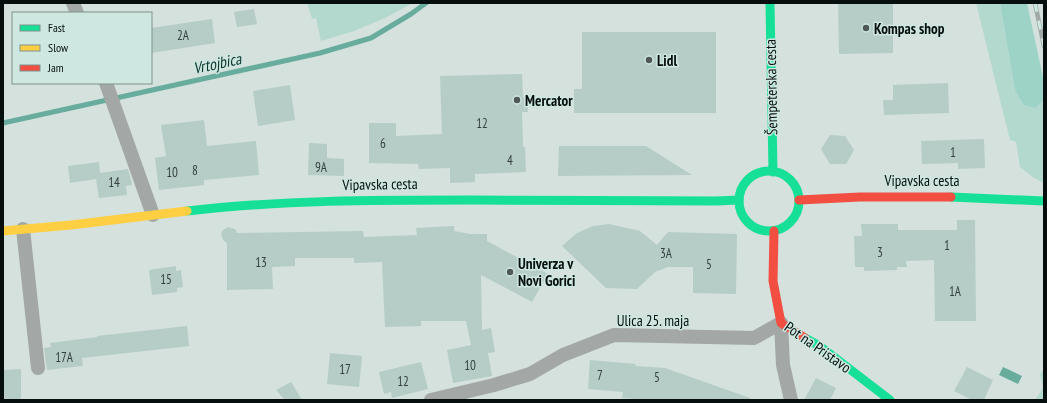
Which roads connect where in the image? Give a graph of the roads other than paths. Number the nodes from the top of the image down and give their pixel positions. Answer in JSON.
{"nodes":[{"id":1,"x":770,"y":3,"type":"edge"},
{"id":2,"x":108,"y":89,"type":"edge"},
{"id":3,"x":773,"y":172,"type":"junction"},
{"id":4,"x":740,"y":200,"type":"junction"},
{"id":5,"x":799,"y":200,"type":"junction"},
{"id":6,"x":1044,"y":200,"type":"edge"},
{"id":7,"x":154,"y":215,"type":"junction"},
{"id":8,"x":23,"y":229,"type":"junction"},
{"id":9,"x":3,"y":231,"type":"edge"},
{"id":10,"x":774,"y":231,"type":"junction"},
{"id":11,"x":781,"y":323,"type":"junction"},
{"id":12,"x":38,"y":368,"type":"dead end"},
{"id":13,"x":431,"y":400,"type":"edge"},
{"id":14,"x":791,"y":400,"type":"edge"},
{"id":15,"x":890,"y":400,"type":"edge"}],
"edges":[{"from":1,"to":3,"type":"main road","name":"Šempeterska cesta"},
{"from":2,"to":7,"type":"street"},
{"from":3,"to":4,"type":"main road"},
{"from":3,"to":5,"type":"main road"},
{"from":4,"to":7,"type":"main road","name":"Vipavska cesta"},
{"from":4,"to":10,"type":"main road"},
{"from":5,"to":6,"type":"main road","name":"Vipavska cesta"},
{"from":5,"to":10,"type":"main road"},
{"from":7,"to":8,"type":"main road","name":"Vipavska cesta"},
{"from":8,"to":9,"type":"main road","name":"Vipavska cesta"},
{"from":8,"to":12,"type":"street"},
{"from":10,"to":11,"type":"main road","name":"Pot na Pristavo"},
{"from":11,"to":13,"type":"street","name":"Ulica 25. maja"},
{"from":11,"to":14,"type":"street"},
{"from":11,"to":15,"type":"main road","name":"Pot na Pristavo"}]}
